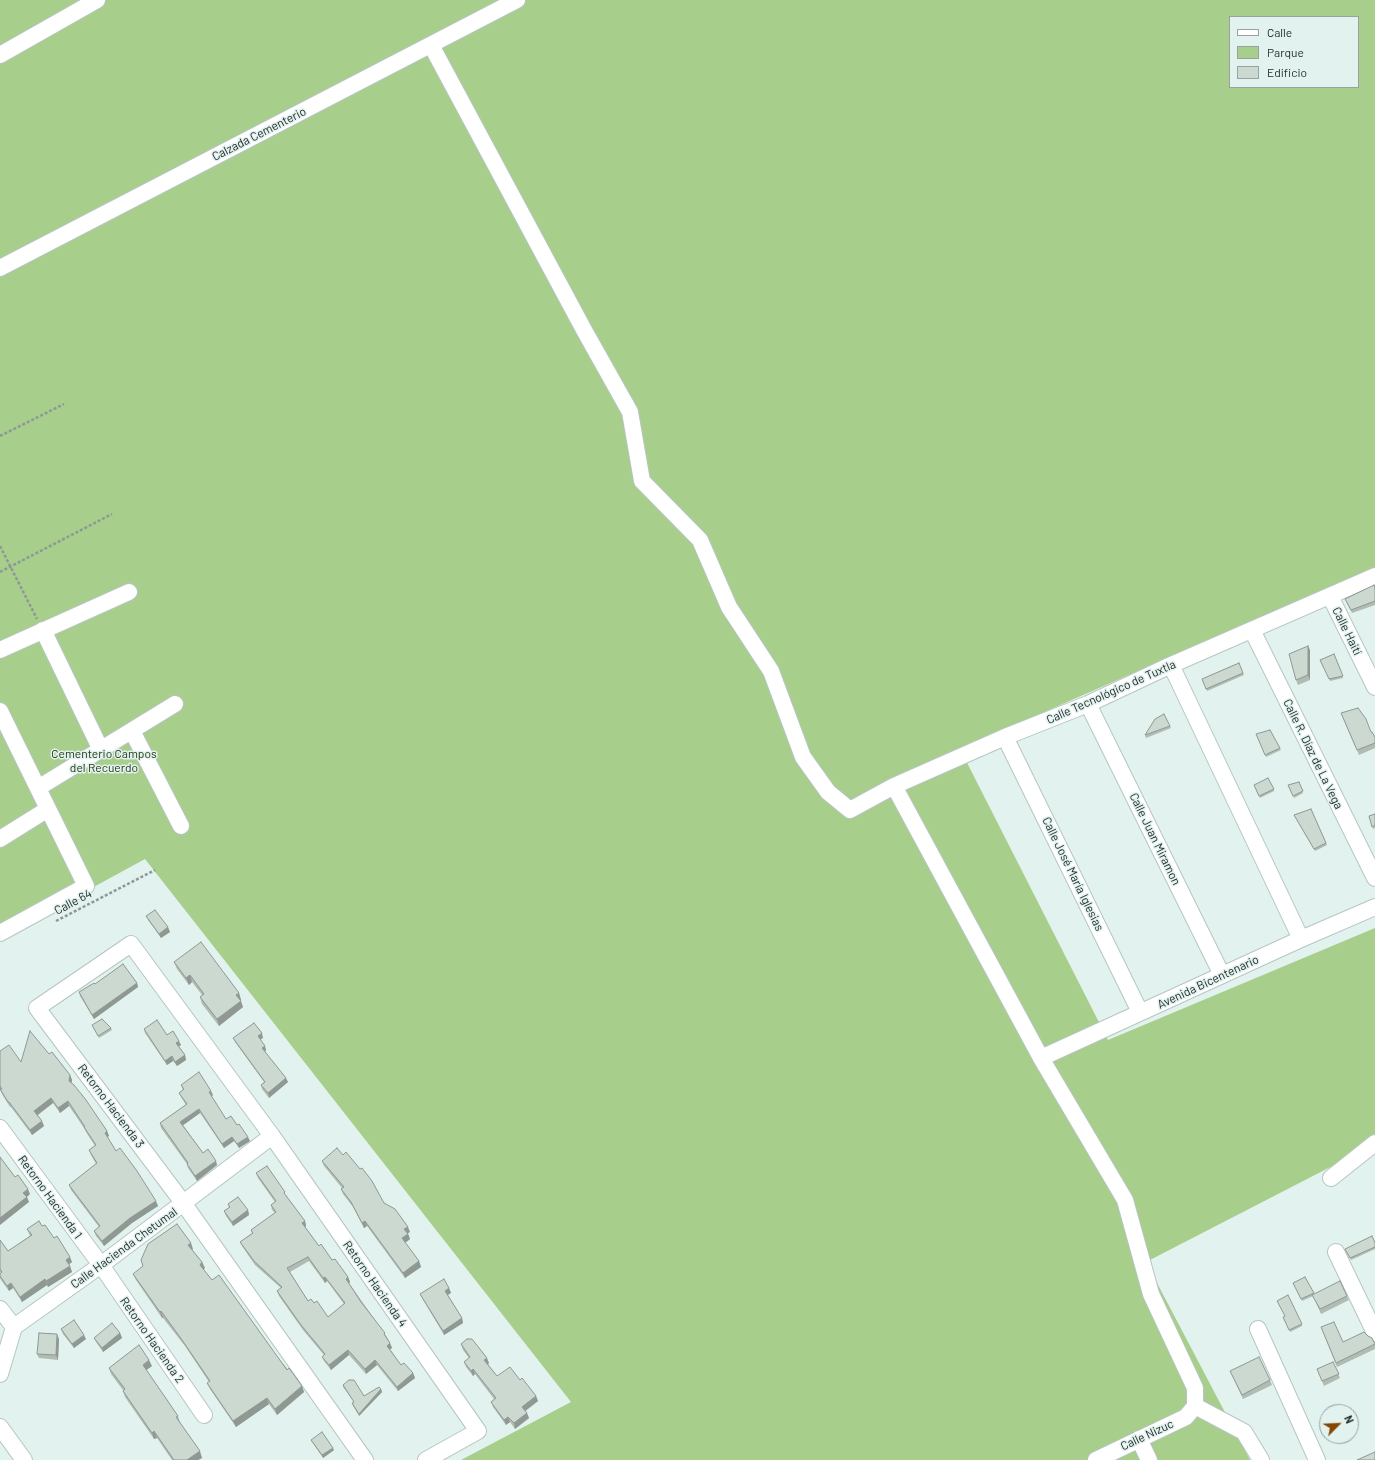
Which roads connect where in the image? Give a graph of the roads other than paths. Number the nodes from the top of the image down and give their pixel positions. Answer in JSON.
{"nodes":[{"id":1,"x":97,"y":0,"type":"edge"},
{"id":2,"x":517,"y":0,"type":"edge"},
{"id":3,"x":431,"y":45,"type":"junction"},
{"id":4,"x":0,"y":55,"type":"edge"},
{"id":5,"x":0,"y":268,"type":"edge"},
{"id":6,"x":1375,"y":576,"type":"edge"},
{"id":7,"x":129,"y":592,"type":"dead end"},
{"id":8,"x":1330,"y":596,"type":"junction"},
{"id":9,"x":43,"y":630,"type":"junction"},
{"id":10,"x":1252,"y":630,"type":"junction"},
{"id":11,"x":0,"y":650,"type":"edge"},
{"id":12,"x":1171,"y":665,"type":"junction"},
{"id":13,"x":1375,"y":687,"type":"edge"},
{"id":14,"x":175,"y":704,"type":"dead end"},
{"id":15,"x":1088,"y":704,"type":"junction"},
{"id":16,"x":0,"y":711,"type":"edge"},
{"id":17,"x":132,"y":731,"type":"junction"},
{"id":18,"x":1006,"y":736,"type":"junction"},
{"id":19,"x":101,"y":750,"type":"junction"},
{"id":20,"x":894,"y":786,"type":"junction"},
{"id":21,"x":38,"y":788,"type":"junction"},
{"id":22,"x":48,"y":809,"type":"junction"},
{"id":23,"x":181,"y":826,"type":"dead end"},
{"id":24,"x":0,"y":839,"type":"edge"},
{"id":25,"x":1375,"y":878,"type":"edge"},
{"id":26,"x":1375,"y":907,"type":"edge"},
{"id":27,"x":0,"y":933,"type":"edge"},
{"id":28,"x":1301,"y":939,"type":"junction"},
{"id":29,"x":1222,"y":975,"type":"junction"},
{"id":30,"x":1140,"y":1012,"type":"junction"},
{"id":31,"x":1041,"y":1058,"type":"junction"},
{"id":32,"x":0,"y":1128,"type":"edge"},
{"id":33,"x":272,"y":1136,"type":"junction"},
{"id":34,"x":1375,"y":1143,"type":"edge"},
{"id":35,"x":1331,"y":1178,"type":"dead end"},
{"id":36,"x":184,"y":1204,"type":"junction"},
{"id":37,"x":1336,"y":1252,"type":"dead end"},
{"id":38,"x":101,"y":1266,"type":"junction"},
{"id":39,"x":0,"y":1308,"type":"edge"},
{"id":40,"x":14,"y":1327,"type":"junction"},
{"id":41,"x":1258,"y":1329,"type":"dead end"},
{"id":42,"x":1375,"y":1333,"type":"edge"},
{"id":43,"x":0,"y":1374,"type":"edge"},
{"id":44,"x":1195,"y":1406,"type":"junction"},
{"id":45,"x":204,"y":1415,"type":"dead end"},
{"id":46,"x":0,"y":1427,"type":"edge"},
{"id":47,"x":1139,"y":1439,"type":"junction"},
{"id":48,"x":24,"y":1460,"type":"edge"},
{"id":49,"x":365,"y":1460,"type":"edge"},
{"id":50,"x":426,"y":1460,"type":"edge"},
{"id":51,"x":1096,"y":1460,"type":"edge"},
{"id":52,"x":1149,"y":1460,"type":"edge"},
{"id":53,"x":1261,"y":1460,"type":"edge"},
{"id":54,"x":1317,"y":1460,"type":"edge"}],
"edges":[{"from":1,"to":4,"type":"street"},
{"from":2,"to":3,"type":"street","name":"Calzada Cementerio"},
{"from":3,"to":5,"type":"street","name":"Calzada Cementerio"},
{"from":3,"to":20,"type":"street","name":"Calle Tecnológico de Tuxtla"},
{"from":6,"to":8,"type":"street","name":"Calle Tecnológico de Tuxtla"},
{"from":7,"to":9,"type":"street"},
{"from":8,"to":10,"type":"street","name":"Calle Tecnológico de Tuxtla"},
{"from":8,"to":13,"type":"street","name":"Calle Haití"},
{"from":9,"to":11,"type":"street"},
{"from":9,"to":19,"type":"street"},
{"from":10,"to":12,"type":"street","name":"Calle Tecnológico de Tuxtla"},
{"from":10,"to":25,"type":"street","name":"Calle R. Díaz de La Vega"},
{"from":12,"to":15,"type":"street","name":"Calle Tecnológico de Tuxtla"},
{"from":12,"to":28,"type":"street"},
{"from":14,"to":17,"type":"street"},
{"from":15,"to":18,"type":"street","name":"Calle Tecnológico de Tuxtla"},
{"from":15,"to":29,"type":"street","name":"Calle Juan Miramon"},
{"from":16,"to":21,"type":"street"},
{"from":17,"to":19,"type":"street"},
{"from":17,"to":23,"type":"street"},
{"from":18,"to":20,"type":"street","name":"Calle Tecnológico de Tuxtla"},
{"from":18,"to":30,"type":"street","name":"Calle José María Iglesias"},
{"from":19,"to":21,"type":"street"},
{"from":20,"to":31,"type":"street"},
{"from":21,"to":22,"type":"street"},
{"from":22,"to":24,"type":"street"},
{"from":22,"to":27,"type":"street"},
{"from":26,"to":28,"type":"street","name":"Avenida Bicentenario"},
{"from":28,"to":29,"type":"street","name":"Avenida Bicentenario"},
{"from":29,"to":30,"type":"street","name":"Avenida Bicentenario"},
{"from":30,"to":31,"type":"street","name":"Avenida Bicentenario"},
{"from":31,"to":44,"type":"street"},
{"from":32,"to":38,"type":"street","name":"Retorno Hacienda 1"},
{"from":33,"to":36,"type":"street","name":"Calle Hacienda Chetumal"},
{"from":33,"to":36,"type":"street","name":"Retorno Hacienda 3"},
{"from":33,"to":50,"type":"street","name":"Retorno Hacienda 4"},
{"from":34,"to":35,"type":"street"},
{"from":36,"to":38,"type":"street","name":"Calle Hacienda Chetumal"},
{"from":36,"to":49,"type":"street"},
{"from":37,"to":42,"type":"street"},
{"from":38,"to":40,"type":"street","name":"Calle Hacienda Chetumal"},
{"from":38,"to":45,"type":"street","name":"Retorno Hacienda 2"},
{"from":39,"to":40,"type":"street"},
{"from":40,"to":43,"type":"street"},
{"from":41,"to":54,"type":"street"},
{"from":44,"to":47,"type":"street","name":"Calle Nizuc"},
{"from":44,"to":53,"type":"street"},
{"from":46,"to":48,"type":"street"},
{"from":47,"to":51,"type":"street","name":"Calle Nizuc"},
{"from":47,"to":52,"type":"street"}]}
